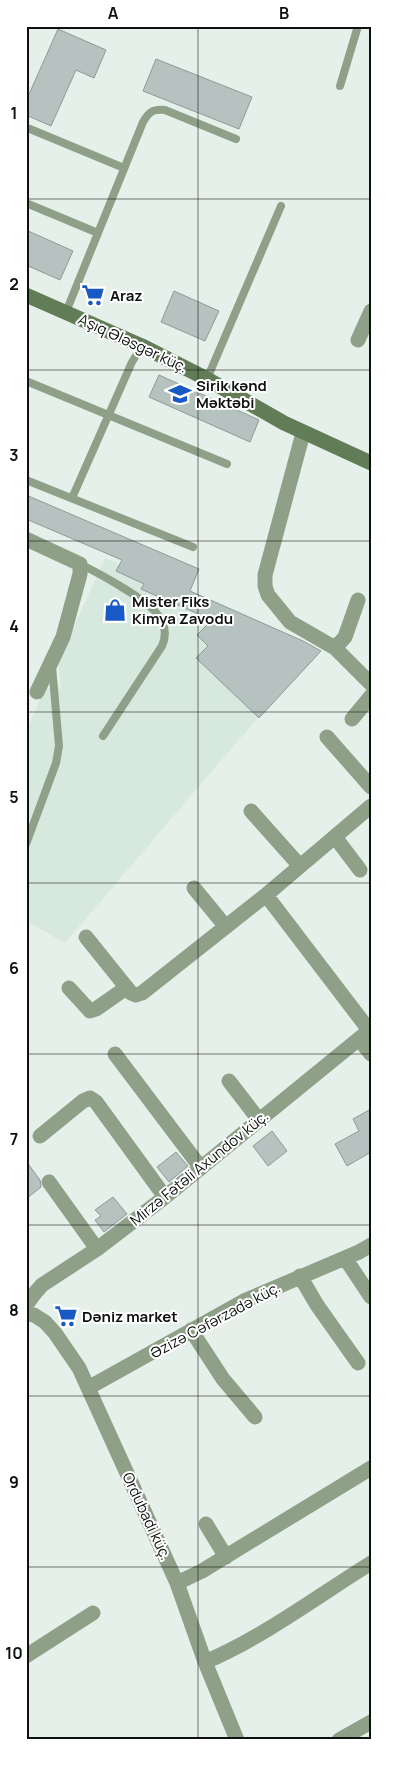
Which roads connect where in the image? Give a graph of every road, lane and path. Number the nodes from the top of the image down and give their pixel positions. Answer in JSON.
{"nodes":[{"id":1,"x":358,"y":26,"type":"edge"},
{"id":2,"x":340,"y":86,"type":"dead end"},
{"id":3,"x":30,"y":130,"type":"dead end"},
{"id":4,"x":236,"y":139,"type":"dead end"},
{"id":5,"x":124,"y":168,"type":"junction"},
{"id":6,"x":26,"y":203,"type":"edge"},
{"id":7,"x":281,"y":206,"type":"dead end"},
{"id":8,"x":98,"y":233,"type":"junction"},
{"id":9,"x":26,"y":295,"type":"edge"},
{"id":10,"x":371,"y":310,"type":"edge"},
{"id":11,"x":66,"y":312,"type":"junction"},
{"id":12,"x":358,"y":340,"type":"dead end"},
{"id":13,"x":142,"y":346,"type":"junction"},
{"id":14,"x":207,"y":379,"type":"junction"},
{"id":15,"x":26,"y":381,"type":"edge"},
{"id":16,"x":109,"y":415,"type":"junction"},
{"id":17,"x":303,"y":433,"type":"junction"},
{"id":18,"x":371,"y":463,"type":"edge"},
{"id":19,"x":227,"y":464,"type":"dead end"},
{"id":20,"x":26,"y":480,"type":"edge"},
{"id":21,"x":72,"y":498,"type":"junction"},
{"id":22,"x":26,"y":539,"type":"edge"},
{"id":23,"x":192,"y":547,"type":"dead end"},
{"id":24,"x":80,"y":564,"type":"junction"},
{"id":25,"x":358,"y":600,"type":"dead end"},
{"id":26,"x":335,"y":648,"type":"junction"},
{"id":27,"x":52,"y":662,"type":"junction"},
{"id":28,"x":371,"y":684,"type":"edge"},
{"id":29,"x":36,"y":692,"type":"dead end"},
{"id":30,"x":371,"y":696,"type":"edge"},
{"id":31,"x":352,"y":719,"type":"dead end"},
{"id":32,"x":102,"y":736,"type":"dead end"},
{"id":33,"x":327,"y":737,"type":"dead end"},
{"id":34,"x":371,"y":787,"type":"edge"},
{"id":35,"x":371,"y":806,"type":"edge"},
{"id":36,"x":251,"y":811,"type":"dead end"},
{"id":37,"x":335,"y":837,"type":"junction"},
{"id":38,"x":26,"y":844,"type":"edge"},
{"id":39,"x":300,"y":866,"type":"junction"},
{"id":40,"x":360,"y":870,"type":"dead end"},
{"id":41,"x":194,"y":888,"type":"dead end"},
{"id":42,"x":266,"y":895,"type":"junction"},
{"id":43,"x":226,"y":927,"type":"junction"},
{"id":44,"x":86,"y":937,"type":"dead end"},
{"id":45,"x":69,"y":988,"type":"dead end"},
{"id":46,"x":126,"y":988,"type":"junction"},
{"id":47,"x":366,"y":1033,"type":"edge"},
{"id":48,"x":115,"y":1054,"type":"dead end"},
{"id":49,"x":371,"y":1054,"type":"edge"},
{"id":50,"x":229,"y":1081,"type":"dead end"},
{"id":51,"x":259,"y":1120,"type":"junction"},
{"id":52,"x":40,"y":1136,"type":"dead end"},
{"id":53,"x":201,"y":1168,"type":"junction"},
{"id":54,"x":49,"y":1182,"type":"dead end"},
{"id":55,"x":165,"y":1197,"type":"junction"},
{"id":56,"x":371,"y":1245,"type":"edge"},
{"id":57,"x":97,"y":1249,"type":"junction"},
{"id":58,"x":345,"y":1258,"type":"junction"},
{"id":59,"x":300,"y":1276,"type":"junction"},
{"id":60,"x":371,"y":1297,"type":"edge"},
{"id":61,"x":26,"y":1305,"type":"edge"},
{"id":62,"x":26,"y":1313,"type":"edge"},
{"id":63,"x":191,"y":1330,"type":"junction"},
{"id":64,"x":358,"y":1363,"type":"dead end"},
{"id":65,"x":88,"y":1388,"type":"junction"},
{"id":66,"x":255,"y":1417,"type":"dead end"},
{"id":67,"x":371,"y":1468,"type":"edge"},
{"id":68,"x":206,"y":1524,"type":"dead end"},
{"id":69,"x":226,"y":1557,"type":"junction"},
{"id":70,"x":371,"y":1563,"type":"edge"},
{"id":71,"x":177,"y":1583,"type":"junction"},
{"id":72,"x":93,"y":1613,"type":"dead end"},
{"id":73,"x":26,"y":1656,"type":"edge"},
{"id":74,"x":205,"y":1662,"type":"junction"},
{"id":75,"x":371,"y":1722,"type":"edge"},
{"id":76,"x":232,"y":1738,"type":"edge"},
{"id":77,"x":339,"y":1740,"type":"edge"}],
"edges":[{"from":1,"to":2,"type":"lane"},
{"from":3,"to":5,"type":"lane"},
{"from":4,"to":5,"type":"lane"},
{"from":5,"to":8,"type":"lane"},
{"from":6,"to":8,"type":"lane"},
{"from":7,"to":14,"type":"lane"},
{"from":8,"to":11,"type":"lane"},
{"from":9,"to":11,"type":"street","name":"Aşıq Ələsgər küç."},
{"from":10,"to":12,"type":"street"},
{"from":11,"to":13,"type":"street","name":"Aşıq Ələsgər küç."},
{"from":13,"to":14,"type":"street","name":"Aşıq Ələsgər küç."},
{"from":13,"to":16,"type":"lane"},
{"from":14,"to":17,"type":"street","name":"Aşıq Ələsgər küç."},
{"from":15,"to":16,"type":"lane"},
{"from":16,"to":19,"type":"lane"},
{"from":16,"to":21,"type":"lane"},
{"from":17,"to":18,"type":"street","name":"Aşıq Ələsgər küç."},
{"from":17,"to":26,"type":"street"},
{"from":20,"to":21,"type":"lane"},
{"from":21,"to":23,"type":"lane"},
{"from":22,"to":24,"type":"street"},
{"from":24,"to":27,"type":"street"},
{"from":24,"to":32,"type":"lane"},
{"from":25,"to":26,"type":"street"},
{"from":26,"to":28,"type":"street"},
{"from":27,"to":29,"type":"street"},
{"from":27,"to":38,"type":"lane"},
{"from":30,"to":31,"type":"street"},
{"from":33,"to":34,"type":"street"},
{"from":35,"to":37,"type":"street"},
{"from":36,"to":39,"type":"street"},
{"from":37,"to":39,"type":"street"},
{"from":37,"to":40,"type":"street"},
{"from":39,"to":42,"type":"street"},
{"from":41,"to":43,"type":"street"},
{"from":42,"to":43,"type":"street"},
{"from":42,"to":47,"type":"street"},
{"from":43,"to":46,"type":"street"},
{"from":44,"to":46,"type":"street"},
{"from":45,"to":46,"type":"street"},
{"from":47,"to":49,"type":"street"},
{"from":47,"to":51,"type":"street","name":"Mirzə Fətəli Axundov küç."},
{"from":48,"to":53,"type":"street"},
{"from":50,"to":51,"type":"street"},
{"from":51,"to":53,"type":"street","name":"Mirzə Fətəli Axundov küç."},
{"from":52,"to":55,"type":"street"},
{"from":53,"to":55,"type":"street","name":"Mirzə Fətəli Axundov küç."},
{"from":54,"to":57,"type":"street"},
{"from":55,"to":57,"type":"street","name":"Mirzə Fətəli Axundov küç."},
{"from":56,"to":58,"type":"street","name":"Əzizə Cəfərzadə küç."},
{"from":57,"to":61,"type":"street","name":"Mirzə Fətəli Axundov küç."},
{"from":58,"to":59,"type":"street","name":"Əzizə Cəfərzadə küç."},
{"from":58,"to":60,"type":"street"},
{"from":59,"to":63,"type":"street","name":"Əzizə Cəfərzadə küç."},
{"from":59,"to":64,"type":"street"},
{"from":62,"to":65,"type":"street","name":"Ordubadi küç."},
{"from":63,"to":65,"type":"street","name":"Əzizə Cəfərzadə küç."},
{"from":63,"to":66,"type":"street"},
{"from":65,"to":71,"type":"street","name":"Ordubadi küç."},
{"from":67,"to":69,"type":"street"},
{"from":68,"to":69,"type":"street"},
{"from":69,"to":71,"type":"street"},
{"from":70,"to":74,"type":"street"},
{"from":71,"to":74,"type":"street","name":"Ordubadi küç."},
{"from":72,"to":73,"type":"street"},
{"from":74,"to":76,"type":"street","name":"Ordubadi küç."},
{"from":75,"to":77,"type":"street"}]}
